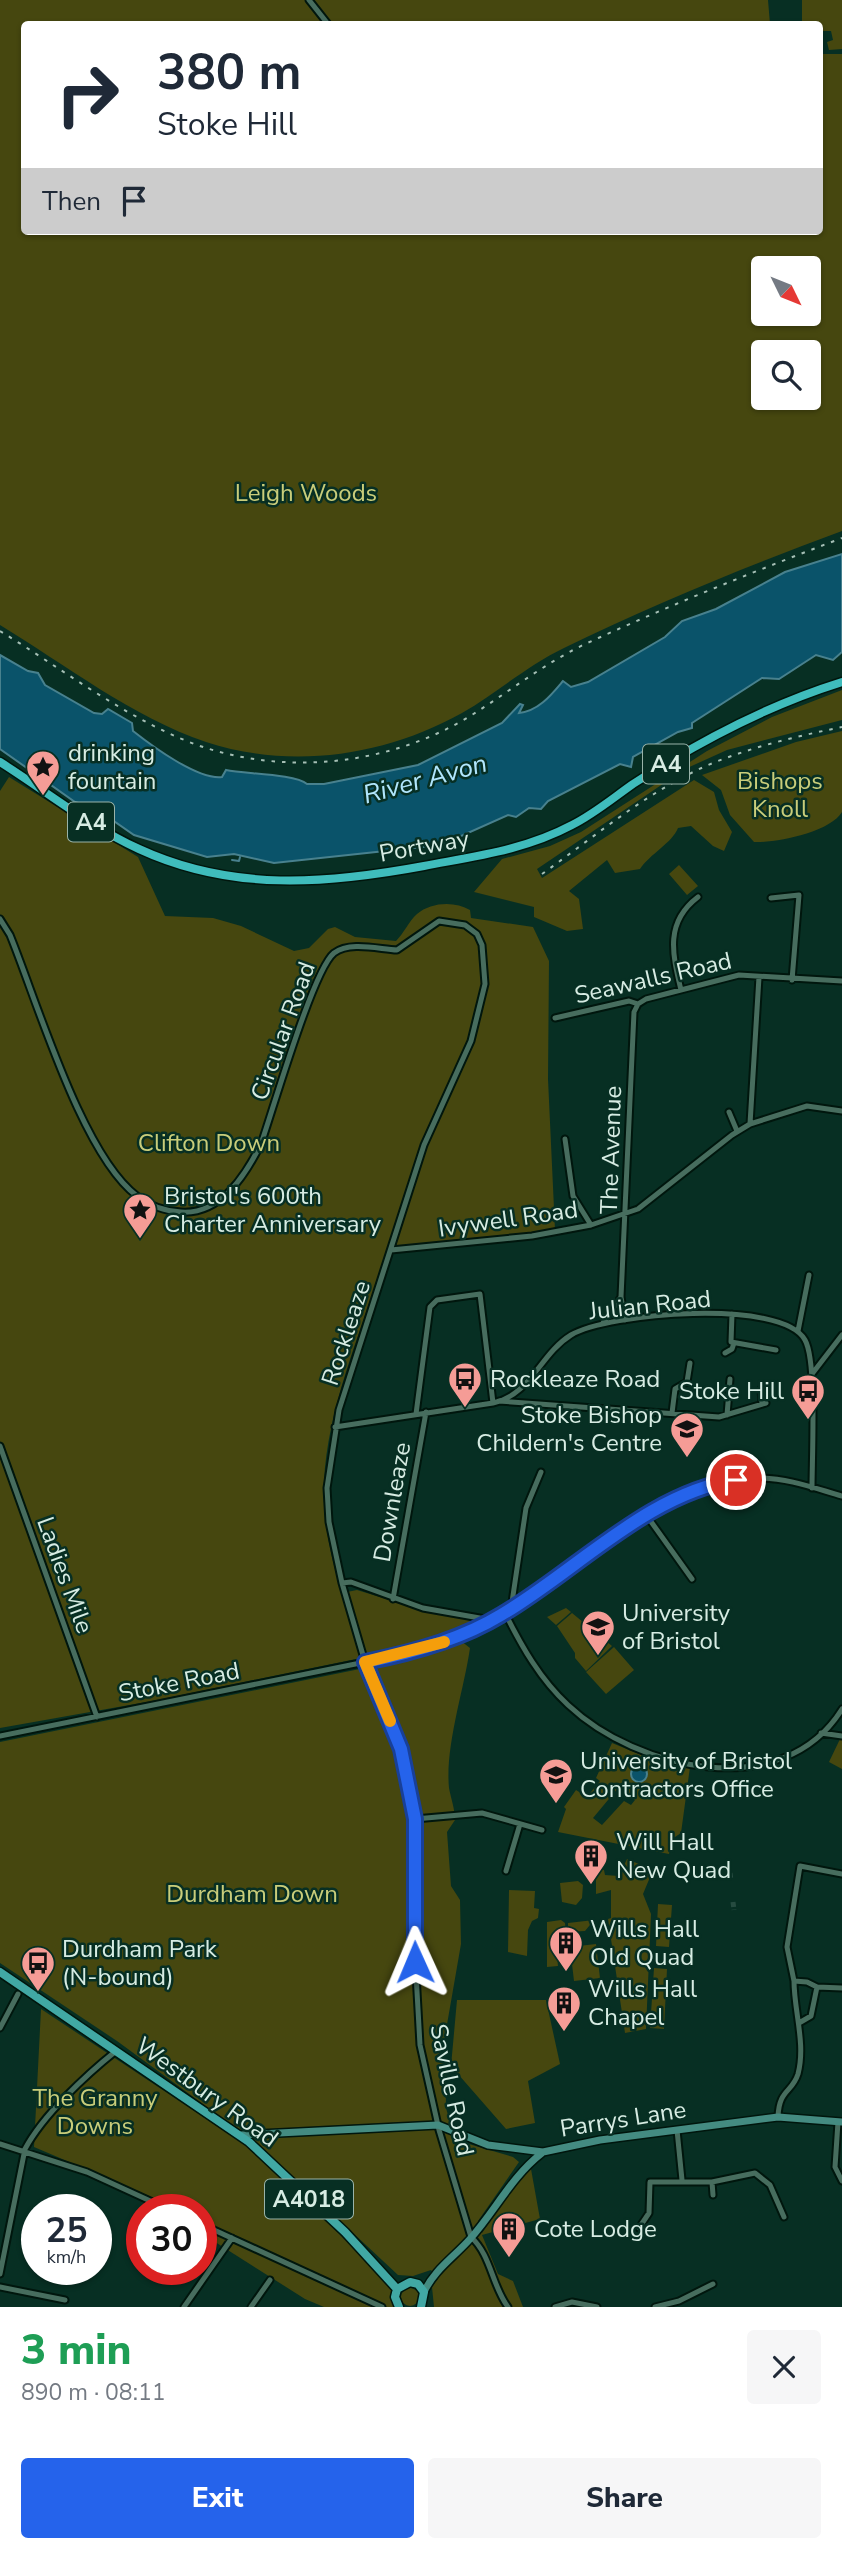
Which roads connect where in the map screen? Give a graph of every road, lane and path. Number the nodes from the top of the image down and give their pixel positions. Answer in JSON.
{"nodes":[{"id":1,"x":309,"y":0,"type":"edge"},
{"id":2,"x":326,"y":21,"type":"edge"},
{"id":3,"x":842,"y":682,"type":"edge"},
{"id":4,"x":0,"y":762,"type":"edge"},
{"id":5,"x":698,"y":897,"type":"dead end"},
{"id":6,"x":771,"y":898,"type":"dead end"},
{"id":7,"x":0,"y":919,"type":"edge"},
{"id":8,"x":672,"y":944,"type":"junction"},
{"id":9,"x":680,"y":944,"type":"dead end"},
{"id":10,"x":760,"y":977,"type":"junction"},
{"id":11,"x":792,"y":980,"type":"junction"},
{"id":12,"x":842,"y":981,"type":"edge"},
{"id":13,"x":681,"y":990,"type":"junction"},
{"id":14,"x":638,"y":1004,"type":"junction"},
{"id":15,"x":555,"y":1018,"type":"dead end"},
{"id":16,"x":842,"y":1111,"type":"edge"},
{"id":17,"x":729,"y":1112,"type":"dead end"},
{"id":18,"x":750,"y":1124,"type":"junction"},
{"id":19,"x":737,"y":1131,"type":"junction"},
{"id":20,"x":565,"y":1139,"type":"dead end"},
{"id":21,"x":627,"y":1213,"type":"junction"},
{"id":22,"x":592,"y":1225,"type":"junction"},
{"id":23,"x":391,"y":1250,"type":"junction"},
{"id":24,"x":810,"y":1275,"type":"dead end"},
{"id":25,"x":621,"y":1297,"type":"junction"},
{"id":26,"x":732,"y":1314,"type":"junction"},
{"id":27,"x":625,"y":1320,"type":"junction"},
{"id":28,"x":603,"y":1323,"type":"junction"},
{"id":29,"x":798,"y":1331,"type":"junction"},
{"id":30,"x":842,"y":1337,"type":"edge"},
{"id":31,"x":734,"y":1343,"type":"junction"},
{"id":32,"x":776,"y":1350,"type":"dead end"},
{"id":33,"x":725,"y":1353,"type":"dead end"},
{"id":34,"x":811,"y":1357,"type":"junction"},
{"id":35,"x":825,"y":1357,"type":"junction"},
{"id":36,"x":690,"y":1363,"type":"dead end"},
{"id":37,"x":812,"y":1374,"type":"junction"},
{"id":38,"x":730,"y":1379,"type":"dead end"},
{"id":39,"x":668,"y":1383,"type":"dead end"},
{"id":40,"x":676,"y":1387,"type":"junction"},
{"id":41,"x":761,"y":1389,"type":"dead end"},
{"id":42,"x":663,"y":1397,"type":"dead end"},
{"id":43,"x":673,"y":1399,"type":"junction"},
{"id":44,"x":496,"y":1402,"type":"junction"},
{"id":45,"x":426,"y":1412,"type":"junction"},
{"id":46,"x":672,"y":1413,"type":"junction"},
{"id":47,"x":416,"y":1414,"type":"junction"},
{"id":48,"x":727,"y":1415,"type":"junction"},
{"id":49,"x":335,"y":1427,"type":"junction"},
{"id":50,"x":0,"y":1446,"type":"edge"},
{"id":51,"x":541,"y":1472,"type":"dead end"},
{"id":52,"x":812,"y":1488,"type":"junction"},
{"id":53,"x":842,"y":1496,"type":"edge"},
{"id":54,"x":647,"y":1516,"type":"junction"},
{"id":55,"x":681,"y":1564,"type":"junction"},
{"id":56,"x":675,"y":1569,"type":"dead end"},
{"id":57,"x":692,"y":1578,"type":"dead end"},
{"id":58,"x":342,"y":1583,"type":"junction"},
{"id":59,"x":393,"y":1599,"type":"junction"},
{"id":60,"x":511,"y":1609,"type":"junction"},
{"id":61,"x":505,"y":1613,"type":"junction"},
{"id":62,"x":493,"y":1620,"type":"junction"},
{"id":63,"x":365,"y":1662,"type":"junction"},
{"id":64,"x":842,"y":1709,"type":"edge"},
{"id":65,"x":97,"y":1717,"type":"junction"},
{"id":66,"x":821,"y":1733,"type":"junction"},
{"id":67,"x":0,"y":1736,"type":"edge"},
{"id":68,"x":842,"y":1736,"type":"edge"},
{"id":69,"x":415,"y":1819,"type":"junction"},
{"id":70,"x":520,"y":1824,"type":"junction"},
{"id":71,"x":542,"y":1830,"type":"dead end"},
{"id":72,"x":498,"y":1861,"type":"dead end"},
{"id":73,"x":508,"y":1864,"type":"junction"},
{"id":74,"x":506,"y":1871,"type":"dead end"},
{"id":75,"x":842,"y":1874,"type":"edge"},
{"id":76,"x":0,"y":1972,"type":"edge"},
{"id":77,"x":794,"y":1981,"type":"junction"},
{"id":78,"x":817,"y":1987,"type":"junction"},
{"id":79,"x":842,"y":1988,"type":"edge"},
{"id":80,"x":18,"y":1994,"type":"dead end"},
{"id":81,"x":799,"y":2023,"type":"junction"},
{"id":82,"x":0,"y":2028,"type":"edge"},
{"id":83,"x":107,"y":2043,"type":"junction"},
{"id":84,"x":117,"y":2050,"type":"junction"},
{"id":85,"x":103,"y":2061,"type":"junction"},
{"id":86,"x":778,"y":2117,"type":"junction"},
{"id":87,"x":840,"y":2122,"type":"edge"},
{"id":88,"x":436,"y":2127,"type":"junction"},
{"id":89,"x":677,"y":2130,"type":"junction"},
{"id":90,"x":255,"y":2133,"type":"junction"},
{"id":91,"x":241,"y":2136,"type":"junction"},
{"id":92,"x":249,"y":2142,"type":"junction"},
{"id":93,"x":0,"y":2144,"type":"edge"},
{"id":94,"x":25,"y":2149,"type":"junction"},
{"id":95,"x":543,"y":2152,"type":"junction"},
{"id":96,"x":682,"y":2180,"type":"junction"},
{"id":97,"x":842,"y":2181,"type":"edge"},
{"id":98,"x":661,"y":2182,"type":"junction"},
{"id":99,"x":712,"y":2182,"type":"junction"},
{"id":100,"x":661,"y":2189,"type":"dead end"},
{"id":101,"x":135,"y":2194,"type":"edge"},
{"id":102,"x":713,"y":2195,"type":"dead end"},
{"id":103,"x":784,"y":2217,"type":"dead end"},
{"id":104,"x":639,"y":2228,"type":"dead end"},
{"id":105,"x":217,"y":2231,"type":"edge"},
{"id":106,"x":471,"y":2237,"type":"junction"},
{"id":107,"x":232,"y":2238,"type":"junction"},
{"id":108,"x":0,"y":2274,"type":"edge"},
{"id":109,"x":433,"y":2275,"type":"junction"},
{"id":110,"x":270,"y":2280,"type":"dead end"},
{"id":111,"x":415,"y":2283,"type":"junction"},
{"id":112,"x":713,"y":2284,"type":"dead end"},
{"id":113,"x":0,"y":2287,"type":"edge"},
{"id":114,"x":400,"y":2287,"type":"junction"},
{"id":115,"x":424,"y":2292,"type":"junction"},
{"id":116,"x":65,"y":2300,"type":"dead end"},
{"id":117,"x":423,"y":2306,"type":"edge"},
{"id":118,"x":184,"y":2307,"type":"edge"},
{"id":119,"x":251,"y":2307,"type":"edge"},
{"id":120,"x":382,"y":2307,"type":"edge"},
{"id":121,"x":398,"y":2307,"type":"edge"},
{"id":122,"x":508,"y":2307,"type":"edge"},
{"id":123,"x":555,"y":2307,"type":"edge"},
{"id":124,"x":597,"y":2307,"type":"edge"},
{"id":125,"x":654,"y":2307,"type":"edge"}],
"edges":[{"from":1,"to":2,"type":"street"},
{"from":3,"to":4,"type":"highway","name":"Portway","number":"A4"},
{"from":5,"to":8,"type":"street"},
{"from":6,"to":11,"type":"street"},
{"from":7,"to":23,"type":"street","name":"Circular Road"},
{"from":8,"to":9,"type":"street"},
{"from":8,"to":13,"type":"street"},
{"from":10,"to":11,"type":"street","name":"Seawalls Road"},
{"from":10,"to":13,"type":"street","name":"Seawalls Road"},
{"from":10,"to":18,"type":"street"},
{"from":11,"to":12,"type":"street","name":"Seawalls Road"},
{"from":13,"to":14,"type":"street","name":"Seawalls Road"},
{"from":14,"to":15,"type":"street","name":"Seawalls Road"},
{"from":14,"to":21,"type":"street","name":"The Avenue"},
{"from":16,"to":18,"type":"street","name":"Ivywell Road"},
{"from":17,"to":19,"type":"street"},
{"from":18,"to":19,"type":"street","name":"Ivywell Road"},
{"from":19,"to":21,"type":"street","name":"Ivywell Road"},
{"from":20,"to":22,"type":"street"},
{"from":21,"to":22,"type":"street","name":"Ivywell Road"},
{"from":21,"to":25,"type":"street","name":"The Avenue"},
{"from":22,"to":23,"type":"street","name":"Ivywell Road"},
{"from":23,"to":49,"type":"street","name":"Rockleaze"},
{"from":24,"to":29,"type":"street"},
{"from":25,"to":27,"type":"street","name":"The Avenue"},
{"from":25,"to":28,"type":"street"},
{"from":26,"to":27,"type":"street","name":"Julian Road"},
{"from":26,"to":29,"type":"street","name":"Julian Road"},
{"from":26,"to":31,"type":"street"},
{"from":27,"to":28,"type":"street","name":"Julian Road"},
{"from":28,"to":44,"type":"street","name":"Julian Road"},
{"from":29,"to":34,"type":"street"},
{"from":30,"to":35,"type":"street"},
{"from":31,"to":32,"type":"street"},
{"from":31,"to":33,"type":"street"},
{"from":34,"to":35,"type":"street"},
{"from":34,"to":37,"type":"street"},
{"from":35,"to":37,"type":"street"},
{"from":36,"to":40,"type":"street"},
{"from":37,"to":52,"type":"street"},
{"from":38,"to":48,"type":"street"},
{"from":39,"to":40,"type":"street"},
{"from":40,"to":43,"type":"street"},
{"from":41,"to":48,"type":"street"},
{"from":42,"to":43,"type":"street"},
{"from":43,"to":46,"type":"street"},
{"from":44,"to":45,"type":"street","name":"Julian Road"},
{"from":44,"to":46,"type":"street"},
{"from":44,"to":47,"type":"street"},
{"from":45,"to":47,"type":"street","name":"Julian Road"},
{"from":45,"to":59,"type":"street","name":"Downleaze"},
{"from":46,"to":48,"type":"street"},
{"from":47,"to":49,"type":"street","name":"Julian Road"},
{"from":49,"to":58,"type":"street","name":"Downleaze"},
{"from":50,"to":65,"type":"street","name":"Ladies Mile"},
{"from":51,"to":60,"type":"street"},
{"from":52,"to":53,"type":"street"},
{"from":52,"to":54,"type":"street"},
{"from":54,"to":55,"type":"street"},
{"from":54,"to":60,"type":"street"},
{"from":55,"to":56,"type":"street"},
{"from":55,"to":57,"type":"street"},
{"from":58,"to":59,"type":"street","name":"Downleaze"},
{"from":58,"to":63,"type":"street","name":"Downleaze"},
{"from":59,"to":62,"type":"street","name":"Downleaze"},
{"from":60,"to":61,"type":"street"},
{"from":61,"to":62,"type":"street"},
{"from":61,"to":66,"type":"street"},
{"from":62,"to":63,"type":"street"},
{"from":63,"to":65,"type":"street","name":"Stoke Road"},
{"from":63,"to":69,"type":"street","name":"Saville Road"},
{"from":64,"to":66,"type":"street"},
{"from":65,"to":67,"type":"street","name":"Stoke Road"},
{"from":66,"to":68,"type":"street"},
{"from":69,"to":70,"type":"street"},
{"from":69,"to":88,"type":"street","name":"Saville Road"},
{"from":70,"to":71,"type":"street"},
{"from":70,"to":73,"type":"street"},
{"from":72,"to":73,"type":"street"},
{"from":73,"to":74,"type":"street"},
{"from":75,"to":77,"type":"street"},
{"from":76,"to":83,"type":"main road","name":"Westbury Road","number":"A4018"},
{"from":77,"to":78,"type":"street"},
{"from":77,"to":81,"type":"street"},
{"from":78,"to":79,"type":"street"},
{"from":78,"to":81,"type":"street"},
{"from":80,"to":82,"type":"street"},
{"from":81,"to":86,"type":"street"},
{"from":83,"to":84,"type":"main road","name":"Westbury Road","number":"A4018"},
{"from":83,"to":85,"type":"street"},
{"from":84,"to":85,"type":"street"},
{"from":84,"to":91,"type":"main road","name":"Westbury Road","number":"A4018"},
{"from":85,"to":94,"type":"street"},
{"from":86,"to":87,"type":"main road","name":"Parrys Lane"},
{"from":86,"to":89,"type":"main road","name":"Parrys Lane"},
{"from":87,"to":97,"type":"street"},
{"from":88,"to":90,"type":"main road","name":"Parrys Lane"},
{"from":88,"to":95,"type":"main road","name":"Parrys Lane"},
{"from":88,"to":106,"type":"street","name":"Saville Road"},
{"from":89,"to":95,"type":"main road","name":"Parrys Lane"},
{"from":89,"to":96,"type":"street"},
{"from":90,"to":91,"type":"main road","name":"Parrys Lane"},
{"from":90,"to":92,"type":"main road"},
{"from":91,"to":92,"type":"main road","name":"Westbury Road","number":"A4018"},
{"from":92,"to":114,"type":"main road","name":"Westbury Road","number":"A4018"},
{"from":93,"to":94,"type":"street"},
{"from":94,"to":101,"type":"street"},
{"from":94,"to":108,"type":"street"},
{"from":95,"to":106,"type":"main road","name":"Parrys Lane"},
{"from":96,"to":98,"type":"street"},
{"from":96,"to":99,"type":"street"},
{"from":98,"to":100,"type":"street"},
{"from":98,"to":104,"type":"street"},
{"from":99,"to":102,"type":"street"},
{"from":99,"to":103,"type":"street"},
{"from":105,"to":107,"type":"street"},
{"from":106,"to":109,"type":"main road","name":"Parrys Lane"},
{"from":106,"to":122,"type":"street","name":"Saville Road"},
{"from":107,"to":118,"type":"street"},
{"from":107,"to":120,"type":"street"},
{"from":109,"to":111,"type":"main road","name":"Parrys Lane"},
{"from":109,"to":115,"type":"main road","name":"Parrys Lane"},
{"from":110,"to":119,"type":"street"},
{"from":111,"to":114,"type":"main road"},
{"from":111,"to":115,"type":"main road"},
{"from":112,"to":125,"type":"street"},
{"from":113,"to":116,"type":"street"},
{"from":114,"to":121,"type":"main road"},
{"from":115,"to":117,"type":"main road"},
{"from":123,"to":124,"type":"street"}]}
